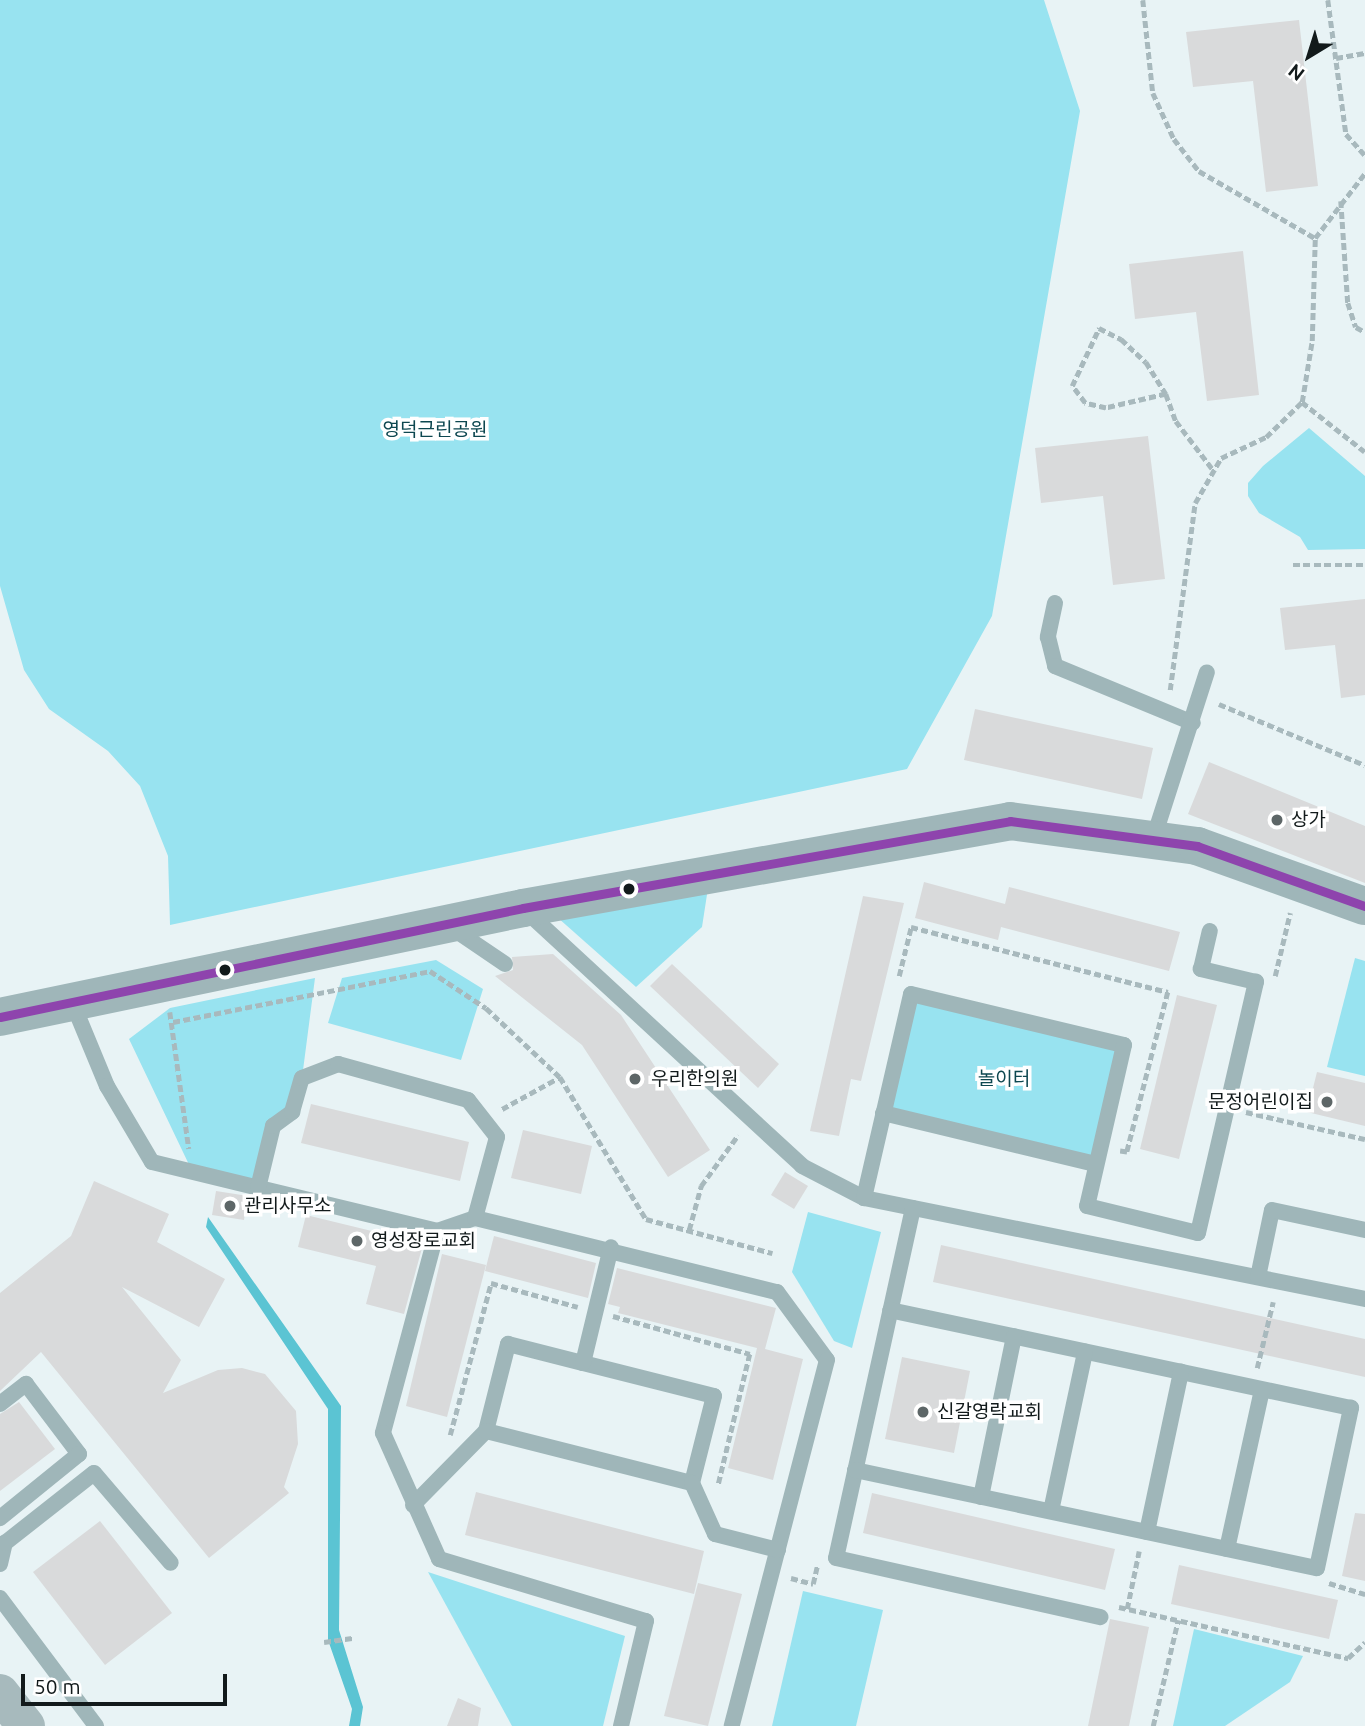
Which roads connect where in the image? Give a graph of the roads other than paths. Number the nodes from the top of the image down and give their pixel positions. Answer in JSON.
{"nodes":[{"id":1,"x":1055,"y":603,"type":"dead end"},
{"id":2,"x":1207,"y":672,"type":"dead end"},
{"id":3,"x":1193,"y":723,"type":"junction"},
{"id":4,"x":1153,"y":840,"type":"junction"},
{"id":5,"x":1365,"y":906,"type":"edge"},
{"id":6,"x":523,"y":908,"type":"junction"},
{"id":7,"x":446,"y":925,"type":"junction"},
{"id":8,"x":1210,"y":931,"type":"dead end"},
{"id":9,"x":505,"y":964,"type":"dead end"},
{"id":10,"x":73,"y":1004,"type":"junction"},
{"id":11,"x":0,"y":1017,"type":"edge"},
{"id":12,"x":883,"y":1113,"type":"junction"},
{"id":13,"x":1097,"y":1164,"type":"junction"},
{"id":14,"x":258,"y":1188,"type":"junction"},
{"id":15,"x":864,"y":1198,"type":"junction"},
{"id":16,"x":913,"y":1208,"type":"junction"},
{"id":17,"x":475,"y":1217,"type":"junction"},
{"id":18,"x":1365,"y":1230,"type":"edge"},
{"id":19,"x":437,"y":1231,"type":"junction"},
{"id":20,"x":611,"y":1247,"type":"junction"},
{"id":21,"x":1258,"y":1278,"type":"junction"},
{"id":22,"x":1365,"y":1299,"type":"edge"},
{"id":23,"x":890,"y":1310,"type":"junction"},
{"id":24,"x":1014,"y":1336,"type":"junction"},
{"id":25,"x":1085,"y":1352,"type":"junction"},
{"id":26,"x":583,"y":1363,"type":"junction"},
{"id":27,"x":1181,"y":1372,"type":"junction"},
{"id":28,"x":1262,"y":1390,"type":"junction"},
{"id":29,"x":0,"y":1404,"type":"edge"},
{"id":30,"x":486,"y":1431,"type":"junction"},
{"id":31,"x":79,"y":1454,"type":"junction"},
{"id":32,"x":855,"y":1470,"type":"junction"},
{"id":33,"x":94,"y":1473,"type":"junction"},
{"id":34,"x":692,"y":1483,"type":"junction"},
{"id":35,"x":981,"y":1497,"type":"junction"},
{"id":36,"x":413,"y":1505,"type":"junction"},
{"id":37,"x":1051,"y":1511,"type":"junction"},
{"id":38,"x":0,"y":1518,"type":"edge"},
{"id":39,"x":1144,"y":1537,"type":"junction"},
{"id":40,"x":1227,"y":1549,"type":"junction"},
{"id":41,"x":778,"y":1550,"type":"junction"},
{"id":42,"x":171,"y":1563,"type":"dead end"},
{"id":43,"x":0,"y":1564,"type":"edge"},
{"id":44,"x":0,"y":1598,"type":"edge"},
{"id":45,"x":1100,"y":1617,"type":"dead end"},
{"id":46,"x":0,"y":1693,"type":"edge"},
{"id":47,"x":26,"y":1726,"type":"edge"},
{"id":48,"x":96,"y":1726,"type":"edge"},
{"id":49,"x":621,"y":1726,"type":"edge"},
{"id":50,"x":732,"y":1726,"type":"edge"}],
"edges":[{"from":1,"to":3,"type":"lane"},
{"from":2,"to":3,"type":"lane"},
{"from":3,"to":4,"type":"lane"},
{"from":4,"to":5,"type":"street"},
{"from":4,"to":6,"type":"street"},
{"from":6,"to":7,"type":"street"},
{"from":6,"to":15,"type":"lane"},
{"from":7,"to":9,"type":"lane"},
{"from":7,"to":10,"type":"street"},
{"from":8,"to":13,"type":"lane"},
{"from":10,"to":11,"type":"street"},
{"from":10,"to":14,"type":"lane"},
{"from":12,"to":13,"type":"lane"},
{"from":12,"to":13,"type":"lane"},
{"from":12,"to":15,"type":"lane"},
{"from":14,"to":17,"type":"lane"},
{"from":14,"to":19,"type":"lane"},
{"from":15,"to":16,"type":"lane"},
{"from":16,"to":21,"type":"lane"},
{"from":16,"to":23,"type":"lane"},
{"from":17,"to":19,"type":"lane"},
{"from":17,"to":20,"type":"lane"},
{"from":18,"to":21,"type":"lane"},
{"from":19,"to":36,"type":"lane"},
{"from":20,"to":26,"type":"lane"},
{"from":20,"to":41,"type":"lane"},
{"from":21,"to":22,"type":"lane"},
{"from":23,"to":24,"type":"lane"},
{"from":23,"to":32,"type":"lane"},
{"from":24,"to":25,"type":"lane"},
{"from":24,"to":35,"type":"lane"},
{"from":25,"to":27,"type":"lane"},
{"from":25,"to":37,"type":"lane"},
{"from":26,"to":30,"type":"lane"},
{"from":26,"to":34,"type":"lane"},
{"from":27,"to":28,"type":"lane"},
{"from":27,"to":39,"type":"lane"},
{"from":28,"to":40,"type":"lane"},
{"from":28,"to":40,"type":"lane"},
{"from":29,"to":31,"type":"lane"},
{"from":30,"to":34,"type":"lane"},
{"from":30,"to":36,"type":"lane"},
{"from":31,"to":33,"type":"lane"},
{"from":31,"to":38,"type":"lane"},
{"from":32,"to":35,"type":"lane"},
{"from":32,"to":45,"type":"lane"},
{"from":33,"to":42,"type":"lane"},
{"from":33,"to":43,"type":"lane"},
{"from":34,"to":41,"type":"lane"},
{"from":35,"to":37,"type":"lane"},
{"from":36,"to":49,"type":"lane"},
{"from":37,"to":39,"type":"lane"},
{"from":39,"to":40,"type":"lane"},
{"from":41,"to":50,"type":"lane"},
{"from":44,"to":48,"type":"lane"},
{"from":46,"to":47,"type":"main road"}]}
